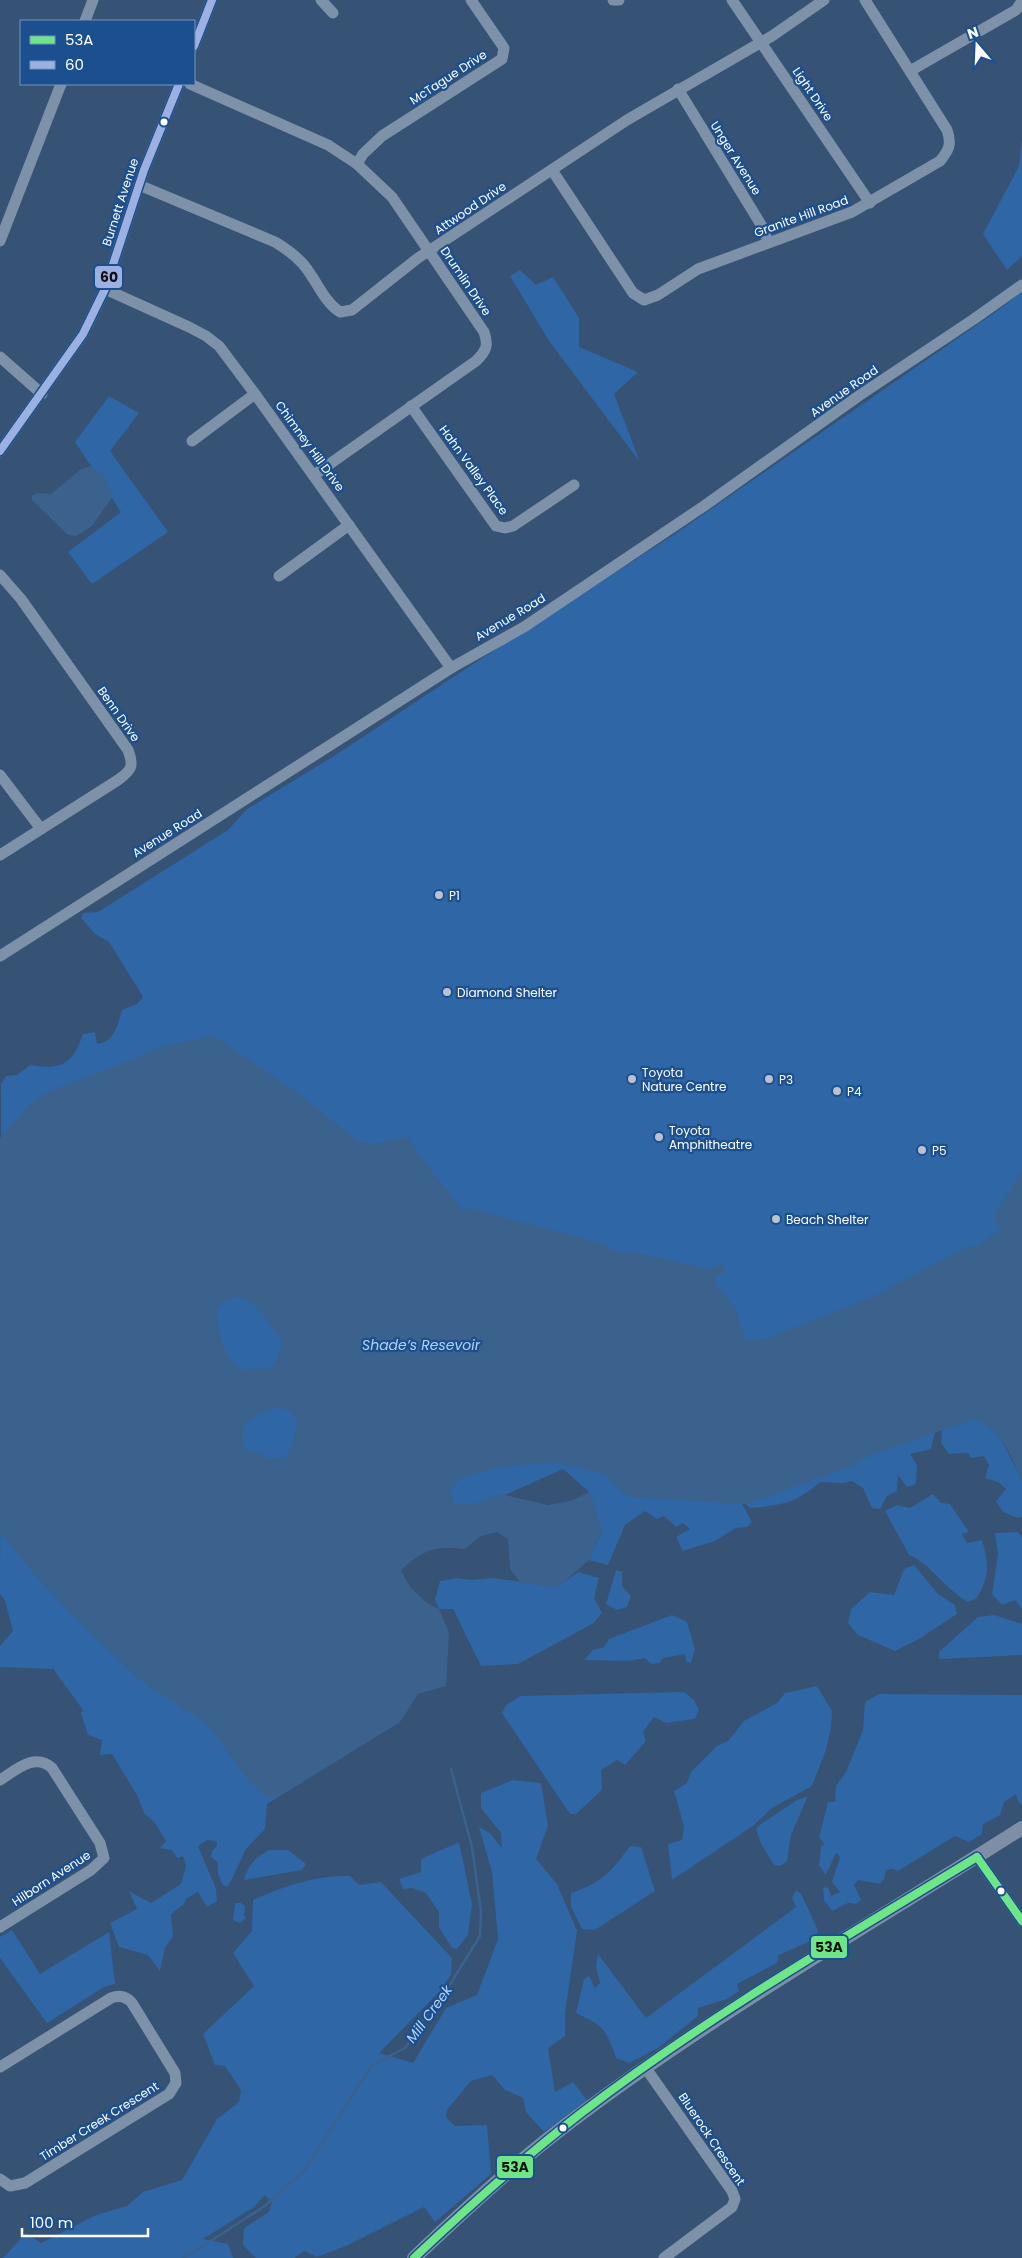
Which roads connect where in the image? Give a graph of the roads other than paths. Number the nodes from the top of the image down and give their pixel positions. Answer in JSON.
{"nodes":[{"id":1,"x":93,"y":0,"type":"edge"},
{"id":2,"x":212,"y":0,"type":"edge"},
{"id":3,"x":321,"y":0,"type":"edge"},
{"id":4,"x":471,"y":0,"type":"edge"},
{"id":5,"x":613,"y":0,"type":"edge"},
{"id":6,"x":619,"y":0,"type":"edge"},
{"id":7,"x":732,"y":0,"type":"edge"},
{"id":8,"x":824,"y":0,"type":"edge"},
{"id":9,"x":865,"y":0,"type":"edge"},
{"id":10,"x":1022,"y":2,"type":"edge"},
{"id":11,"x":333,"y":13,"type":"dead end"},
{"id":12,"x":85,"y":20,"type":"edge"},
{"id":13,"x":761,"y":42,"type":"junction"},
{"id":14,"x":195,"y":43,"type":"edge"},
{"id":15,"x":910,"y":71,"type":"junction"},
{"id":16,"x":61,"y":85,"type":"edge"},
{"id":17,"x":179,"y":85,"type":"edge"},
{"id":18,"x":192,"y":85,"type":"edge"},
{"id":19,"x":678,"y":90,"type":"junction"},
{"id":20,"x":357,"y":164,"type":"junction"},
{"id":21,"x":552,"y":170,"type":"junction"},
{"id":22,"x":139,"y":185,"type":"junction"},
{"id":23,"x":870,"y":203,"type":"junction"},
{"id":24,"x":0,"y":241,"type":"edge"},
{"id":25,"x":768,"y":242,"type":"junction"},
{"id":26,"x":430,"y":251,"type":"junction"},
{"id":27,"x":1022,"y":285,"type":"edge"},
{"id":28,"x":105,"y":289,"type":"junction"},
{"id":29,"x":0,"y":357,"type":"edge"},
{"id":30,"x":42,"y":394,"type":"junction"},
{"id":31,"x":256,"y":394,"type":"junction"},
{"id":32,"x":411,"y":406,"type":"junction"},
{"id":33,"x":192,"y":441,"type":"dead end"},
{"id":34,"x":0,"y":451,"type":"edge"},
{"id":35,"x":314,"y":475,"type":"junction"},
{"id":36,"x":574,"y":485,"type":"dead end"},
{"id":37,"x":349,"y":525,"type":"junction"},
{"id":38,"x":0,"y":575,"type":"edge"},
{"id":39,"x":279,"y":576,"type":"dead end"},
{"id":40,"x":450,"y":668,"type":"junction"},
{"id":41,"x":0,"y":775,"type":"edge"},
{"id":42,"x":41,"y":829,"type":"junction"},
{"id":43,"x":0,"y":855,"type":"edge"},
{"id":44,"x":0,"y":956,"type":"edge"},
{"id":45,"x":0,"y":1780,"type":"edge"},
{"id":46,"x":1022,"y":1828,"type":"edge"},
{"id":47,"x":977,"y":1857,"type":"junction"},
{"id":48,"x":1022,"y":1921,"type":"edge"},
{"id":49,"x":0,"y":1927,"type":"edge"},
{"id":50,"x":0,"y":2067,"type":"edge"},
{"id":51,"x":645,"y":2067,"type":"junction"},
{"id":52,"x":0,"y":2179,"type":"edge"},
{"id":53,"x":414,"y":2258,"type":"edge"},
{"id":54,"x":664,"y":2258,"type":"edge"}],
"edges":[{"from":1,"to":12,"type":"street"},
{"from":2,"to":14,"type":"street"},
{"from":3,"to":11,"type":"street"},
{"from":4,"to":20,"type":"street","name":"McTague Drive"},
{"from":5,"to":6,"type":"street"},
{"from":7,"to":13,"type":"street","name":"Light Drive"},
{"from":8,"to":13,"type":"street","name":"Attwood Drive"},
{"from":9,"to":15,"type":"street","name":"Granite Hill Road"},
{"from":10,"to":15,"type":"street"},
{"from":13,"to":19,"type":"street","name":"Attwood Drive"},
{"from":13,"to":23,"type":"street","name":"Light Drive"},
{"from":15,"to":23,"type":"street","name":"Granite Hill Road"},
{"from":16,"to":24,"type":"street"},
{"from":17,"to":22,"type":"street","name":"Burnett Avenue"},
{"from":18,"to":20,"type":"street","name":"Drumlin Drive"},
{"from":19,"to":21,"type":"street","name":"Attwood Drive"},
{"from":19,"to":25,"type":"street","name":"Unger Avenue"},
{"from":20,"to":26,"type":"street","name":"Drumlin Drive"},
{"from":21,"to":25,"type":"street","name":"Granite Hill Road"},
{"from":21,"to":26,"type":"street","name":"Attwood Drive"},
{"from":22,"to":26,"type":"street","name":"Attwood Drive"},
{"from":22,"to":28,"type":"street","name":"Burnett Avenue"},
{"from":23,"to":25,"type":"street","name":"Granite Hill Road"},
{"from":26,"to":32,"type":"street","name":"Drumlin Drive"},
{"from":27,"to":40,"type":"street","name":"Avenue Road"},
{"from":28,"to":30,"type":"street","name":"Burnett Avenue"},
{"from":28,"to":31,"type":"street","name":"Chimney Hill Drive"},
{"from":29,"to":30,"type":"street"},
{"from":30,"to":34,"type":"street","name":"Burnett Avenue"},
{"from":31,"to":33,"type":"street"},
{"from":31,"to":35,"type":"street","name":"Chimney Hill Drive"},
{"from":32,"to":35,"type":"street","name":"Drumlin Drive"},
{"from":32,"to":36,"type":"street","name":"Hahn Valley Place"},
{"from":35,"to":37,"type":"street","name":"Chimney Hill Drive"},
{"from":37,"to":39,"type":"street"},
{"from":37,"to":40,"type":"street","name":"Chimney Hill Drive"},
{"from":38,"to":42,"type":"street","name":"Benn Drive"},
{"from":40,"to":44,"type":"street","name":"Avenue Road"},
{"from":41,"to":42,"type":"street"},
{"from":42,"to":43,"type":"street","name":"Benn Drive"},
{"from":45,"to":49,"type":"street","name":"Hilborn Avenue"},
{"from":46,"to":47,"type":"main road"},
{"from":47,"to":48,"type":"street"},
{"from":47,"to":51,"type":"main road"},
{"from":50,"to":52,"type":"street","name":"Timber Creek Crescent"},
{"from":51,"to":53,"type":"main road"},
{"from":51,"to":54,"type":"street","name":"Bluerock Crescent"}]}
